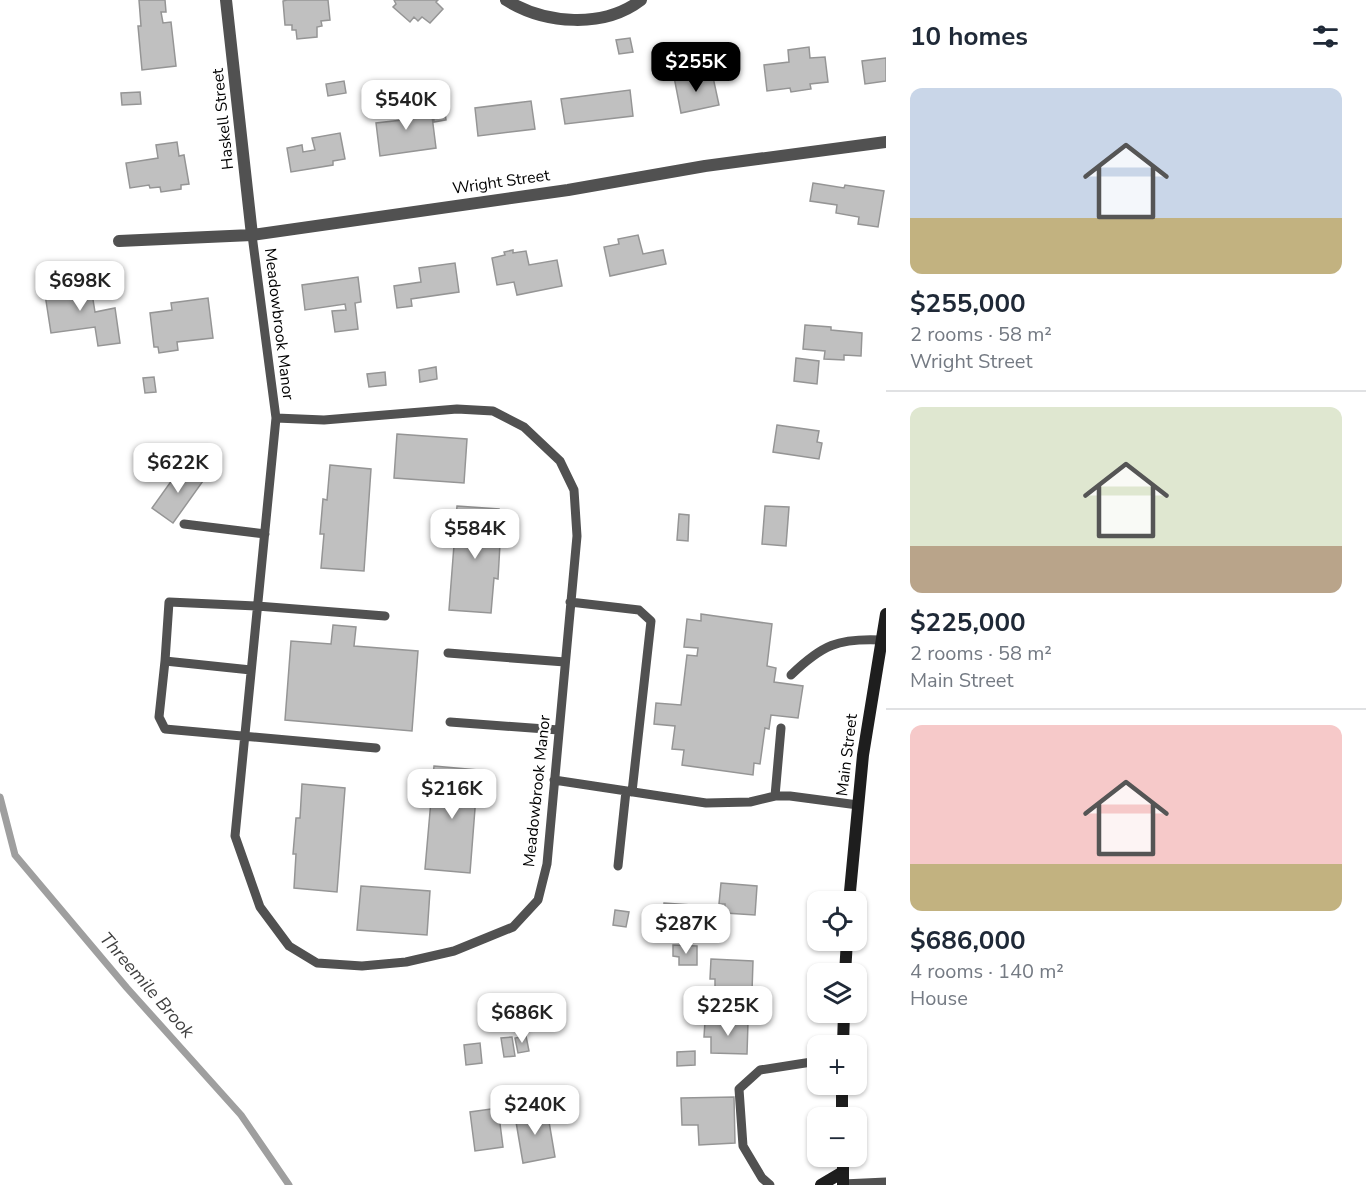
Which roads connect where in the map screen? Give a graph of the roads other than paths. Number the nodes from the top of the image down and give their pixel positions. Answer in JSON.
{"nodes":[{"id":1,"x":226,"y":0,"type":"edge"},
{"id":2,"x":506,"y":0,"type":"edge"},
{"id":3,"x":641,"y":0,"type":"edge"},
{"id":4,"x":886,"y":142,"type":"edge"},
{"id":5,"x":252,"y":235,"type":"junction"},
{"id":6,"x":119,"y":241,"type":"dead end"},
{"id":7,"x":276,"y":418,"type":"junction"},
{"id":8,"x":184,"y":524,"type":"dead end"},
{"id":9,"x":265,"y":534,"type":"junction"},
{"id":10,"x":570,"y":602,"type":"junction"},
{"id":11,"x":257,"y":606,"type":"junction"},
{"id":12,"x":886,"y":614,"type":"edge"},
{"id":13,"x":385,"y":616,"type":"dead end"},
{"id":14,"x":881,"y":640,"type":"junction"},
{"id":15,"x":448,"y":654,"type":"dead end"},
{"id":16,"x":165,"y":661,"type":"junction"},
{"id":17,"x":565,"y":662,"type":"junction"},
{"id":18,"x":251,"y":670,"type":"junction"},
{"id":19,"x":791,"y":675,"type":"dead end"},
{"id":20,"x":450,"y":722,"type":"dead end"},
{"id":21,"x":782,"y":728,"type":"dead end"},
{"id":22,"x":559,"y":730,"type":"junction"},
{"id":23,"x":244,"y":737,"type":"junction"},
{"id":24,"x":376,"y":748,"type":"dead end"},
{"id":25,"x":554,"y":780,"type":"junction"},
{"id":26,"x":629,"y":792,"type":"junction"},
{"id":27,"x":775,"y":796,"type":"junction"},
{"id":28,"x":858,"y":805,"type":"junction"},
{"id":29,"x":618,"y":866,"type":"dead end"},
{"id":30,"x":850,"y":891,"type":"edge"},
{"id":31,"x":807,"y":1063,"type":"edge"},
{"id":32,"x":843,"y":1180,"type":"edge"},
{"id":33,"x":886,"y":1182,"type":"edge"},
{"id":34,"x":770,"y":1185,"type":"edge"},
{"id":35,"x":821,"y":1185,"type":"edge"}],
"edges":[{"from":1,"to":5,"type":"street","name":"Haskell Street"},
{"from":2,"to":3,"type":"street"},
{"from":4,"to":5,"type":"street","name":"Wright Street"},
{"from":5,"to":6,"type":"street","name":"Wright Street"},
{"from":5,"to":7,"type":"lane","name":"Meadowbrook Manor"},
{"from":7,"to":9,"type":"lane","name":"Meadowbrook Manor"},
{"from":7,"to":10,"type":"lane","name":"Meadowbrook Manor"},
{"from":8,"to":9,"type":"lane"},
{"from":9,"to":11,"type":"lane","name":"Meadowbrook Manor"},
{"from":10,"to":17,"type":"lane","name":"Meadowbrook Manor"},
{"from":10,"to":26,"type":"lane"},
{"from":11,"to":13,"type":"lane"},
{"from":11,"to":16,"type":"lane"},
{"from":11,"to":18,"type":"lane","name":"Meadowbrook Manor"},
{"from":12,"to":14,"type":"main road","name":"Main Street"},
{"from":14,"to":19,"type":"lane"},
{"from":14,"to":28,"type":"main road","name":"Main Street"},
{"from":15,"to":17,"type":"lane"},
{"from":16,"to":18,"type":"lane"},
{"from":16,"to":23,"type":"lane"},
{"from":17,"to":22,"type":"lane","name":"Meadowbrook Manor"},
{"from":18,"to":23,"type":"lane","name":"Meadowbrook Manor"},
{"from":20,"to":22,"type":"lane"},
{"from":21,"to":27,"type":"lane"},
{"from":22,"to":25,"type":"lane","name":"Meadowbrook Manor"},
{"from":23,"to":24,"type":"lane"},
{"from":23,"to":25,"type":"lane","name":"Meadowbrook Manor"},
{"from":25,"to":26,"type":"lane"},
{"from":26,"to":27,"type":"lane"},
{"from":26,"to":29,"type":"lane"},
{"from":27,"to":28,"type":"lane"},
{"from":28,"to":30,"type":"main road","name":"Main Street"},
{"from":31,"to":34,"type":"lane"},
{"from":32,"to":33,"type":"lane"},
{"from":32,"to":35,"type":"main road"}]}
